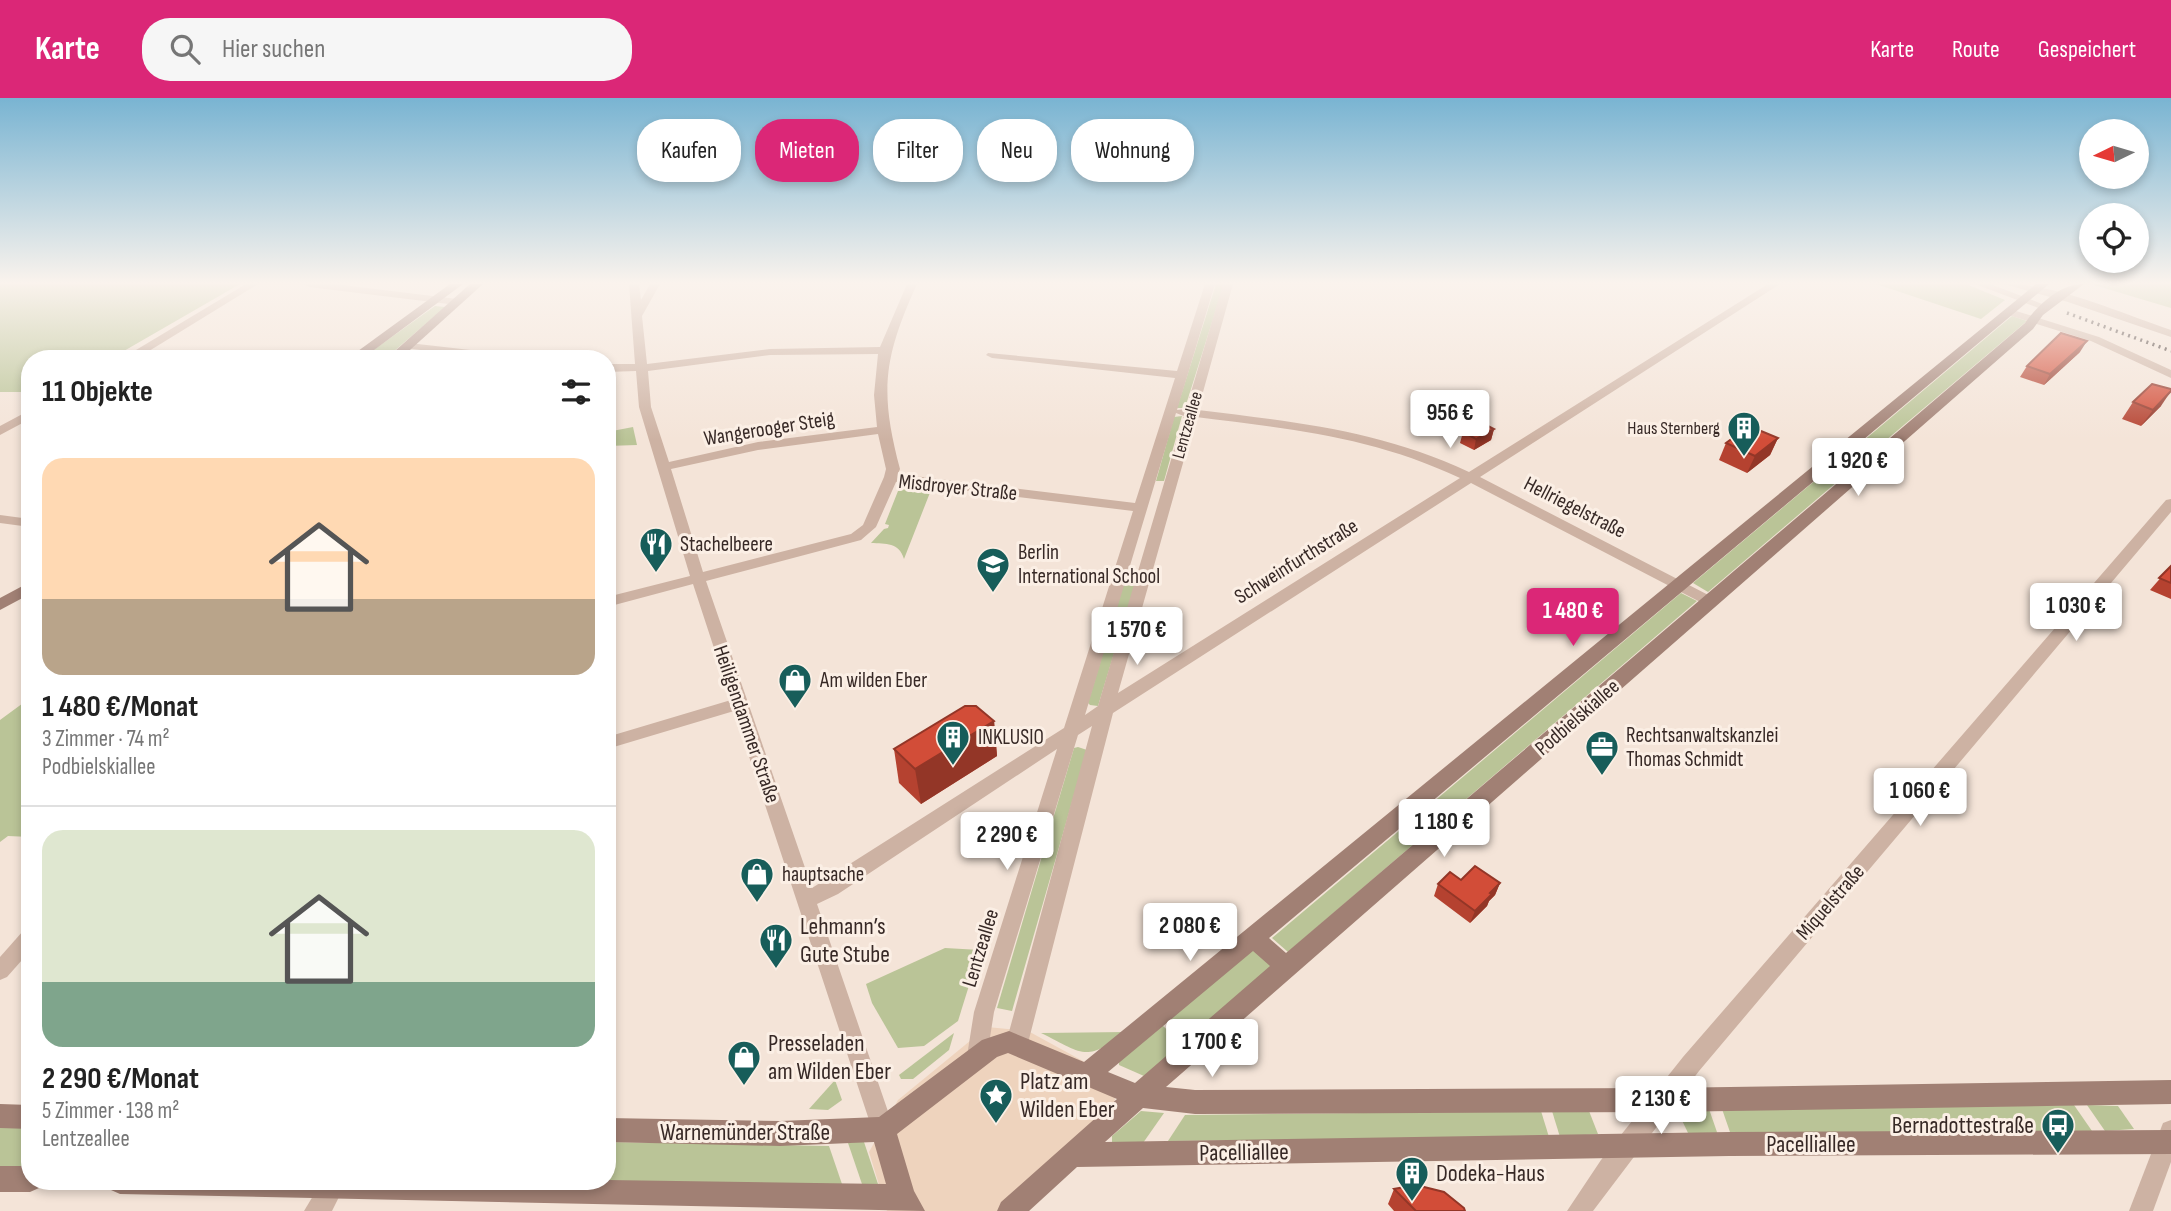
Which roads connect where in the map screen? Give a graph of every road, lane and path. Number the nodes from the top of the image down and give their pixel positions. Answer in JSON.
{"nodes":[{"id":1,"x":166,"y":336,"type":"edge"},
{"id":2,"x":386,"y":336,"type":"edge"},
{"id":3,"x":420,"y":336,"type":"edge"},
{"id":4,"x":640,"y":336,"type":"edge"},
{"id":5,"x":889,"y":336,"type":"edge"},
{"id":6,"x":1193,"y":336,"type":"edge"},
{"id":7,"x":1213,"y":336,"type":"edge"},
{"id":8,"x":1694,"y":336,"type":"edge"},
{"id":9,"x":1980,"y":336,"type":"edge"},
{"id":10,"x":2017,"y":336,"type":"edge"},
{"id":11,"x":2084,"y":336,"type":"edge"},
{"id":12,"x":409,"y":346,"type":"junction"},
{"id":13,"x":142,"y":350,"type":"edge"},
{"id":14,"x":366,"y":350,"type":"edge"},
{"id":15,"x":404,"y":350,"type":"edge"},
{"id":16,"x":444,"y":350,"type":"edge"},
{"id":17,"x":883,"y":350,"type":"junction"},
{"id":18,"x":992,"y":355,"type":"dead end"},
{"id":19,"x":616,"y":368,"type":"edge"},
{"id":20,"x":642,"y":368,"type":"junction"},
{"id":21,"x":2171,"y":374,"type":"edge"},
{"id":22,"x":1180,"y":375,"type":"junction"},
{"id":23,"x":1170,"y":411,"type":"junction"},
{"id":24,"x":1190,"y":413,"type":"junction"},
{"id":25,"x":21,"y":419,"type":"edge"},
{"id":26,"x":882,"y":430,"type":"junction"},
{"id":27,"x":0,"y":431,"type":"edge"},
{"id":28,"x":1833,"y":457,"type":"junction"},
{"id":29,"x":663,"y":467,"type":"junction"},
{"id":30,"x":1863,"y":470,"type":"junction"},
{"id":31,"x":891,"y":477,"type":"junction"},
{"id":32,"x":1471,"y":478,"type":"junction"},
{"id":33,"x":1148,"y":483,"type":"junction"},
{"id":34,"x":1170,"y":486,"type":"junction"},
{"id":35,"x":2171,"y":503,"type":"edge"},
{"id":36,"x":1140,"y":508,"type":"junction"},
{"id":37,"x":0,"y":519,"type":"edge"},
{"id":38,"x":21,"y":522,"type":"edge"},
{"id":39,"x":1133,"y":534,"type":"junction"},
{"id":40,"x":1155,"y":537,"type":"junction"},
{"id":41,"x":698,"y":578,"type":"junction"},
{"id":42,"x":1679,"y":585,"type":"junction"},
{"id":43,"x":21,"y":592,"type":"edge"},
{"id":44,"x":616,"y":600,"type":"edge"},
{"id":45,"x":1711,"y":602,"type":"junction"},
{"id":46,"x":21,"y":604,"type":"edge"},
{"id":47,"x":0,"y":605,"type":"edge"},
{"id":48,"x":0,"y":617,"type":"edge"},
{"id":49,"x":740,"y":703,"type":"junction"},
{"id":50,"x":1105,"y":710,"type":"junction"},
{"id":51,"x":1071,"y":734,"type":"junction"},
{"id":52,"x":616,"y":740,"type":"edge"},
{"id":53,"x":806,"y":900,"type":"junction"},
{"id":54,"x":1254,"y":938,"type":"junction"},
{"id":55,"x":21,"y":947,"type":"edge"},
{"id":56,"x":1287,"y":967,"type":"junction"},
{"id":57,"x":0,"y":971,"type":"edge"},
{"id":58,"x":1017,"y":1043,"type":"junction"},
{"id":59,"x":978,"y":1056,"type":"junction"},
{"id":60,"x":1088,"y":1074,"type":"junction"},
{"id":61,"x":2171,"y":1093,"type":"edge"},
{"id":62,"x":1138,"y":1096,"type":"junction"},
{"id":63,"x":1663,"y":1100,"type":"junction"},
{"id":64,"x":0,"y":1116,"type":"edge"},
{"id":65,"x":21,"y":1116,"type":"edge"},
{"id":66,"x":883,"y":1129,"type":"junction"},
{"id":67,"x":616,"y":1130,"type":"edge"},
{"id":68,"x":2170,"y":1138,"type":"edge"},
{"id":69,"x":1626,"y":1146,"type":"junction"},
{"id":70,"x":1073,"y":1155,"type":"junction"},
{"id":71,"x":0,"y":1178,"type":"edge"},
{"id":72,"x":21,"y":1179,"type":"edge"},
{"id":73,"x":330,"y":1190,"type":"edge"},
{"id":74,"x":460,"y":1190,"type":"edge"},
{"id":75,"x":908,"y":1204,"type":"edge"},
{"id":76,"x":316,"y":1211,"type":"edge"},
{"id":77,"x":1010,"y":1211,"type":"edge"},
{"id":78,"x":1579,"y":1211,"type":"edge"},
{"id":79,"x":2141,"y":1211,"type":"edge"}],
"edges":[{"from":1,"to":13,"type":"street"},
{"from":2,"to":14,"type":"street"},
{"from":3,"to":12,"type":"street"},
{"from":4,"to":20,"type":"street","name":"Heiligendammer Straße"},
{"from":5,"to":17,"type":"street"},
{"from":6,"to":22,"type":"street","name":"Lentzeallee"},
{"from":7,"to":24,"type":"street","name":"Lentzeallee"},
{"from":8,"to":32,"type":"street","name":"Schweinfurthstraße"},
{"from":9,"to":28,"type":"street","name":"Podbielskiallee"},
{"from":10,"to":30,"type":"street","name":"Podbielskiallee"},
{"from":11,"to":21,"type":"street"},
{"from":12,"to":15,"type":"street"},
{"from":12,"to":16,"type":"street"},
{"from":17,"to":20,"type":"street"},
{"from":17,"to":26,"type":"street"},
{"from":18,"to":22,"type":"street"},
{"from":19,"to":20,"type":"street"},
{"from":20,"to":29,"type":"street","name":"Heiligendammer Straße"},
{"from":22,"to":23,"type":"street","name":"Lentzeallee"},
{"from":23,"to":24,"type":"street","name":"Hellriegelstraße"},
{"from":23,"to":33,"type":"street","name":"Lentzeallee"},
{"from":24,"to":32,"type":"street","name":"Hellriegelstraße"},
{"from":24,"to":34,"type":"street","name":"Lentzeallee"},
{"from":25,"to":27,"type":"street"},
{"from":26,"to":29,"type":"street","name":"Wangerooger Steig"},
{"from":26,"to":31,"type":"street"},
{"from":28,"to":30,"type":"street"},
{"from":28,"to":42,"type":"street","name":"Podbielskiallee"},
{"from":29,"to":41,"type":"street","name":"Heiligendammer Straße"},
{"from":30,"to":45,"type":"street","name":"Podbielskiallee"},
{"from":31,"to":36,"type":"street","name":"Misdroyer Straße"},
{"from":31,"to":41,"type":"street","name":"Misdroyer Straße"},
{"from":32,"to":42,"type":"street","name":"Hellriegelstraße"},
{"from":32,"to":50,"type":"street","name":"Schweinfurthstraße"},
{"from":33,"to":34,"type":"street","name":"Lentzeallee"},
{"from":33,"to":36,"type":"street","name":"Lentzeallee"},
{"from":34,"to":40,"type":"street","name":"Lentzeallee"},
{"from":35,"to":63,"type":"street","name":"Miquelstraße"},
{"from":36,"to":39,"type":"street","name":"Lentzeallee"},
{"from":37,"to":38,"type":"street"},
{"from":39,"to":40,"type":"street"},
{"from":39,"to":51,"type":"street","name":"Lentzeallee"},
{"from":40,"to":50,"type":"street","name":"Lentzeallee"},
{"from":41,"to":44,"type":"street","name":"Misdroyer Straße"},
{"from":41,"to":49,"type":"street","name":"Heiligendammer Straße"},
{"from":42,"to":45,"type":"street","name":"Hellriegelstraße"},
{"from":42,"to":54,"type":"street","name":"Podbielskiallee"},
{"from":43,"to":47,"type":"street"},
{"from":45,"to":56,"type":"street","name":"Podbielskiallee"},
{"from":46,"to":48,"type":"street"},
{"from":49,"to":52,"type":"street"},
{"from":49,"to":53,"type":"street","name":"Heiligendammer Straße"},
{"from":50,"to":51,"type":"street","name":"Schweinfurthstraße"},
{"from":50,"to":58,"type":"street","name":"Lentzeallee"},
{"from":51,"to":53,"type":"street","name":"Schweinfurthstraße"},
{"from":51,"to":59,"type":"street","name":"Lentzeallee"},
{"from":53,"to":66,"type":"street","name":"Heiligendammer Straße"},
{"from":54,"to":56,"type":"street"},
{"from":54,"to":60,"type":"street","name":"Podbielskiallee"},
{"from":55,"to":57,"type":"street"},
{"from":56,"to":62,"type":"street","name":"Podbielskiallee"},
{"from":58,"to":59,"type":"street"},
{"from":58,"to":60,"type":"street"},
{"from":59,"to":66,"type":"street"},
{"from":60,"to":62,"type":"street"},
{"from":61,"to":63,"type":"street"},
{"from":62,"to":63,"type":"street"},
{"from":62,"to":70,"type":"street"},
{"from":63,"to":69,"type":"street","name":"Miquelstraße"},
{"from":64,"to":65,"type":"street"},
{"from":66,"to":67,"type":"street","name":"Warnemünder Straße"},
{"from":66,"to":75,"type":"street"},
{"from":68,"to":69,"type":"street","name":"Pacelliallee"},
{"from":68,"to":79,"type":"street"},
{"from":69,"to":70,"type":"street","name":"Pacelliallee"},
{"from":69,"to":78,"type":"street","name":"Miquelstraße"},
{"from":70,"to":77,"type":"street"},
{"from":71,"to":72,"type":"street"},
{"from":73,"to":76,"type":"street"},
{"from":74,"to":75,"type":"street"}]}
